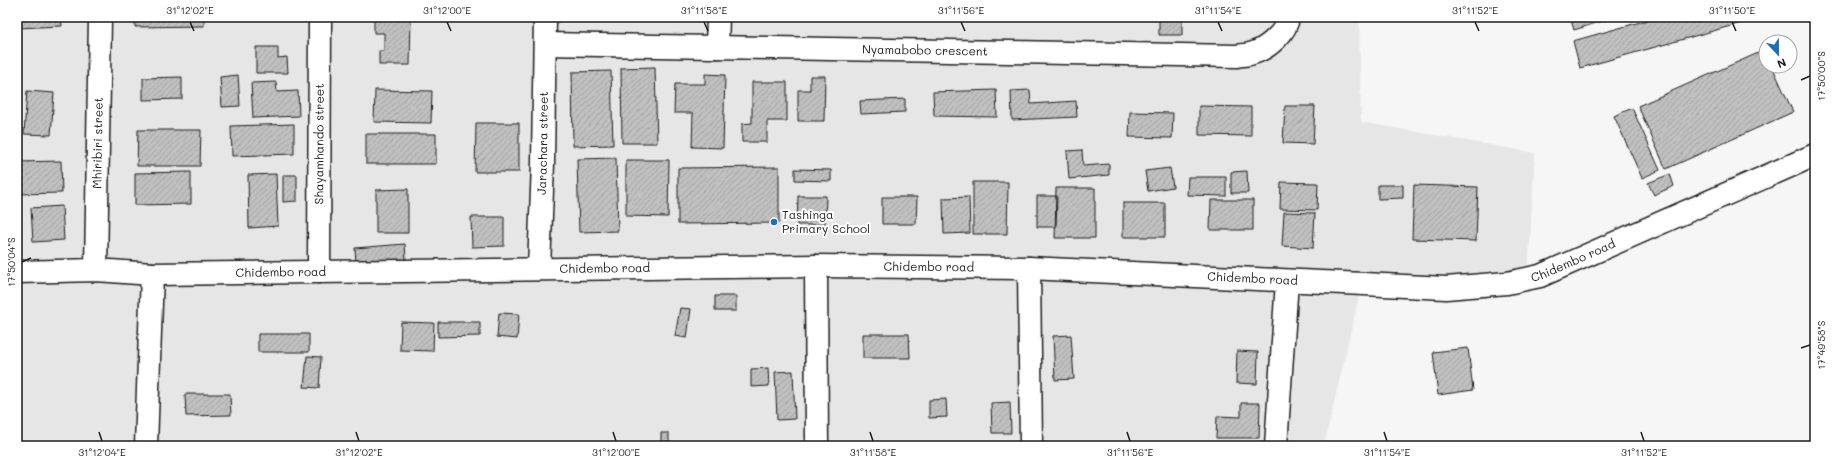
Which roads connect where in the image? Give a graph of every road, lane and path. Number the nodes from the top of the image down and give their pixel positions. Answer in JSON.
{"nodes":[{"id":1,"x":100,"y":17,"type":"edge"},
{"id":2,"x":320,"y":17,"type":"edge"},
{"id":3,"x":545,"y":17,"type":"edge"},
{"id":4,"x":718,"y":17,"type":"edge"},
{"id":5,"x":1288,"y":17,"type":"edge"},
{"id":6,"x":545,"y":44,"type":"junction"},
{"id":7,"x":717,"y":46,"type":"junction"},
{"id":8,"x":1815,"y":155,"type":"edge"},
{"id":9,"x":816,"y":266,"type":"junction"},
{"id":10,"x":1029,"y":268,"type":"junction"},
{"id":11,"x":539,"y":269,"type":"junction"},
{"id":12,"x":96,"y":270,"type":"junction"},
{"id":13,"x":17,"y":272,"type":"edge"},
{"id":14,"x":319,"y":272,"type":"junction"},
{"id":15,"x":152,"y":274,"type":"junction"},
{"id":16,"x":1287,"y":281,"type":"junction"},
{"id":17,"x":146,"y":446,"type":"edge"},
{"id":18,"x":817,"y":446,"type":"edge"},
{"id":19,"x":1031,"y":446,"type":"edge"},
{"id":20,"x":1276,"y":446,"type":"edge"}],
"edges":[{"from":1,"to":12,"type":"street","name":"Mhiribiri street"},
{"from":2,"to":14,"type":"street","name":"Shayamhando street"},
{"from":3,"to":6,"type":"street","name":"Jarachara street"},
{"from":4,"to":7,"type":"street"},
{"from":5,"to":7,"type":"street","name":"Nyamabobo crescent"},
{"from":6,"to":7,"type":"street","name":"Nyamabobo crescent"},
{"from":6,"to":11,"type":"street","name":"Jarachara street"},
{"from":8,"to":16,"type":"street","name":"Chidembo road"},
{"from":9,"to":10,"type":"street","name":"Chidembo road"},
{"from":9,"to":11,"type":"street","name":"Chidembo road"},
{"from":9,"to":18,"type":"street"},
{"from":10,"to":16,"type":"street","name":"Chidembo road"},
{"from":10,"to":19,"type":"street"},
{"from":11,"to":14,"type":"street","name":"Chidembo road"},
{"from":12,"to":13,"type":"street","name":"Chidembo road"},
{"from":12,"to":15,"type":"street","name":"Chidembo road"},
{"from":14,"to":15,"type":"street","name":"Chidembo road"},
{"from":15,"to":17,"type":"street"},
{"from":16,"to":20,"type":"street"}]}
